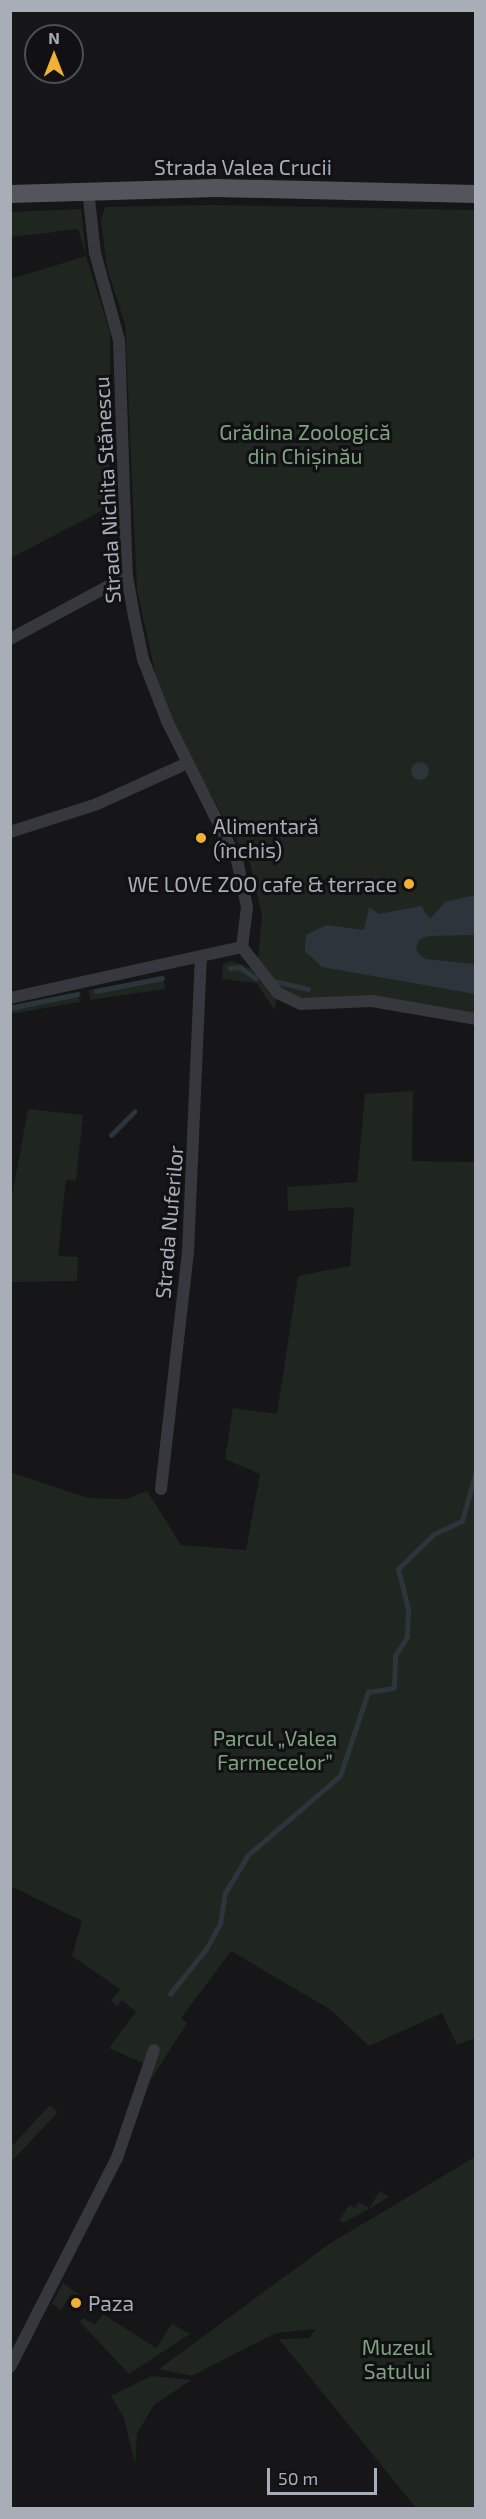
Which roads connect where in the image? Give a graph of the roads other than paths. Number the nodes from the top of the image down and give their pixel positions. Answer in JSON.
{"nodes":[{"id":1,"x":88,"y":190,"type":"junction"},
{"id":2,"x":10,"y":194,"type":"edge"},
{"id":3,"x":476,"y":194,"type":"edge"},
{"id":4,"x":127,"y":576,"type":"junction"},
{"id":5,"x":10,"y":639,"type":"edge"},
{"id":6,"x":185,"y":764,"type":"junction"},
{"id":7,"x":10,"y":832,"type":"edge"},
{"id":8,"x":242,"y":947,"type":"junction"},
{"id":9,"x":201,"y":958,"type":"junction"},
{"id":10,"x":10,"y":998,"type":"edge"},
{"id":11,"x":476,"y":1019,"type":"edge"},
{"id":12,"x":162,"y":1489,"type":"dead end"},
{"id":13,"x":154,"y":2050,"type":"dead end"},
{"id":14,"x":10,"y":2367,"type":"edge"}],
"edges":[{"from":1,"to":2,"type":"main road","name":"Strada Valea Crucii"},
{"from":1,"to":3,"type":"main road","name":"Strada Valea Crucii"},
{"from":1,"to":4,"type":"street","name":"Strada Nichita Stănescu"},
{"from":4,"to":5,"type":"street"},
{"from":4,"to":6,"type":"street","name":"Strada Nichita Stănescu"},
{"from":6,"to":7,"type":"street"},
{"from":6,"to":8,"type":"street","name":"Strada Nichita Stănescu"},
{"from":8,"to":9,"type":"street"},
{"from":8,"to":11,"type":"street"},
{"from":9,"to":10,"type":"street"},
{"from":9,"to":12,"type":"street","name":"Strada Nuferilor"},
{"from":13,"to":14,"type":"street"}]}
